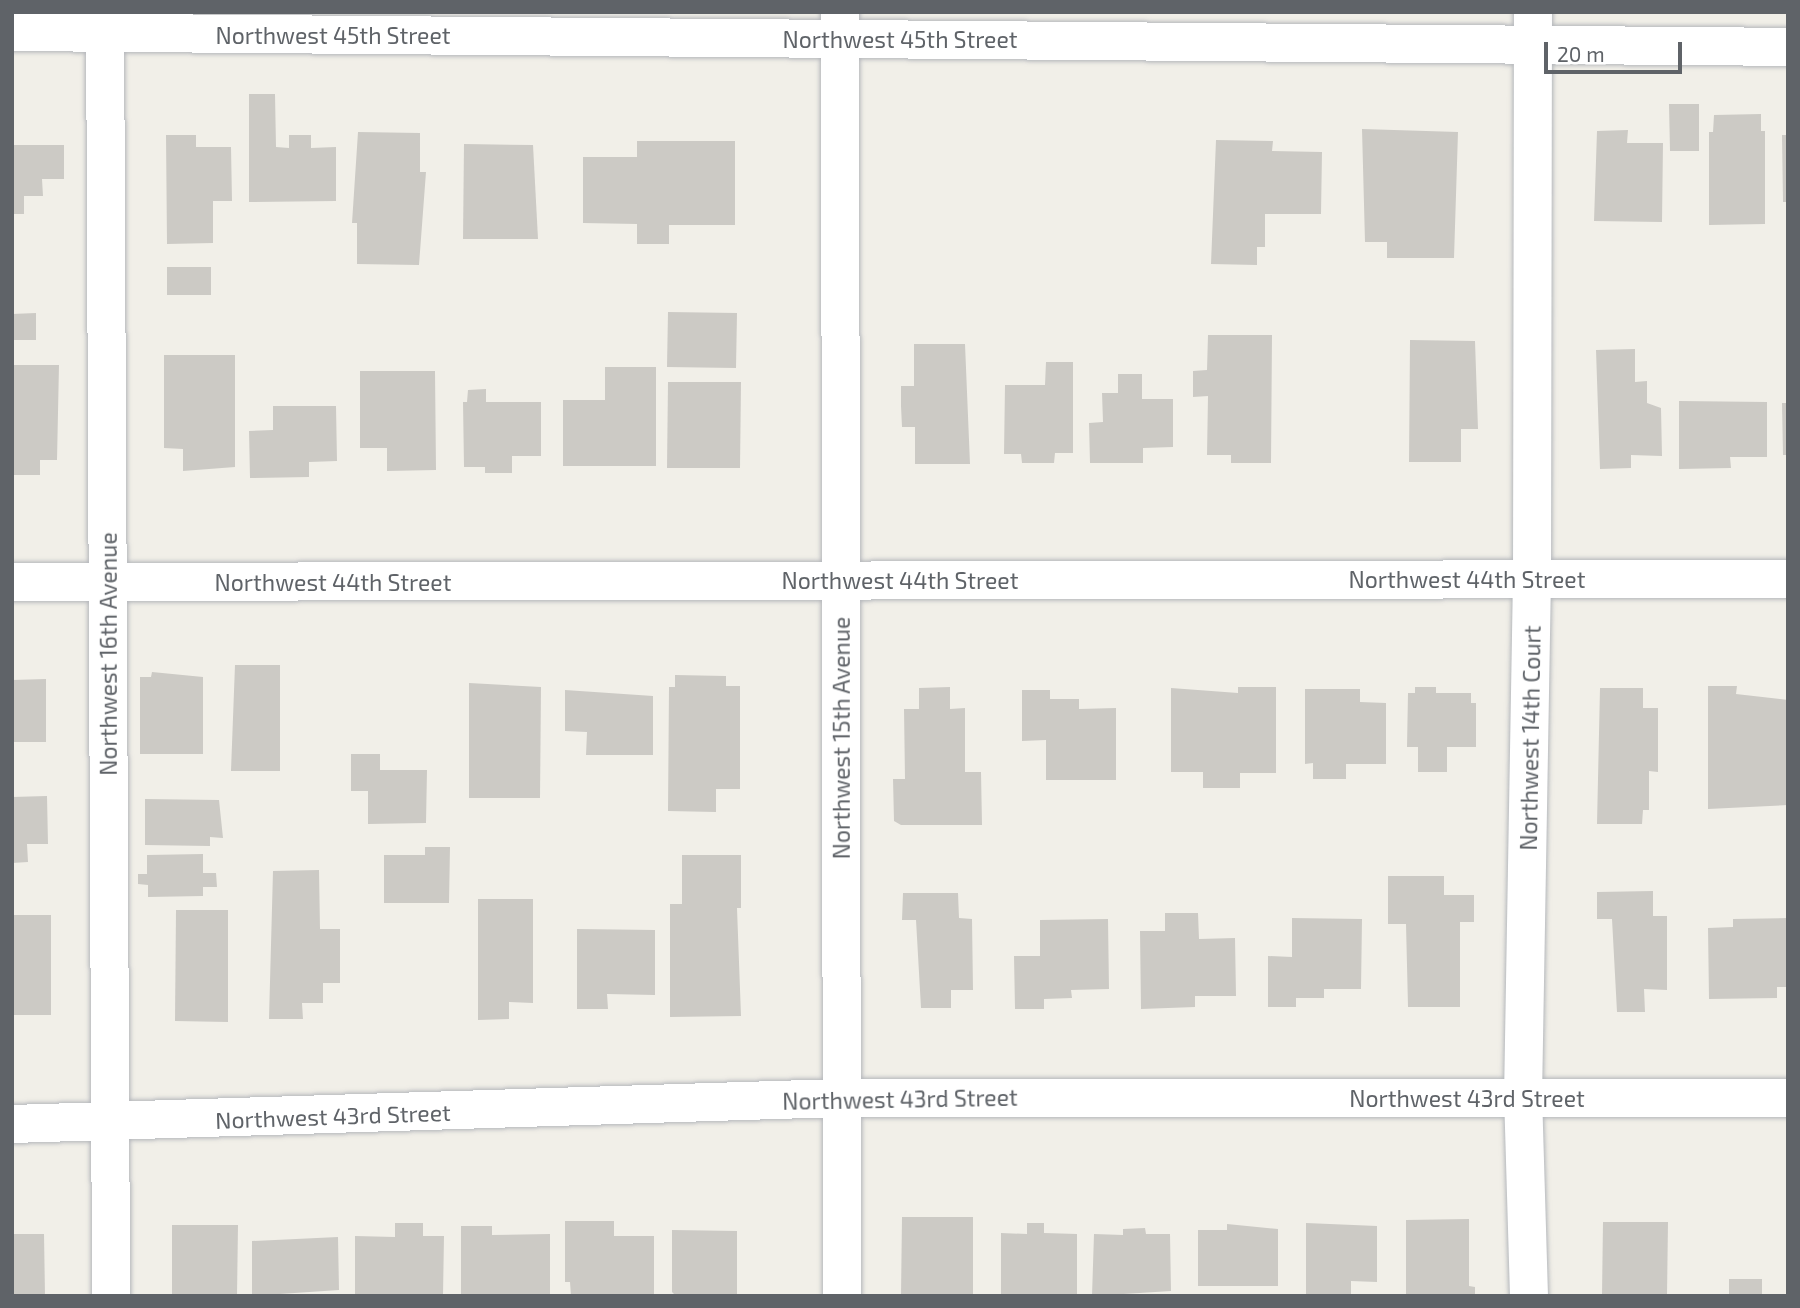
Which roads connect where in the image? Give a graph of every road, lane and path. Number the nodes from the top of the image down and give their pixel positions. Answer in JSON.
{"nodes":[{"id":1,"x":106,"y":22,"type":"edge"},
{"id":2,"x":840,"y":25,"type":"edge"},
{"id":3,"x":1533,"y":28,"type":"edge"},
{"id":4,"x":12,"y":32,"type":"edge"},
{"id":5,"x":1788,"y":47,"type":"edge"},
{"id":6,"x":1532,"y":579,"type":"junction"},
{"id":7,"x":1788,"y":579,"type":"edge"},
{"id":8,"x":841,"y":580,"type":"junction"},
{"id":9,"x":12,"y":582,"type":"edge"},
{"id":10,"x":107,"y":582,"type":"junction"},
{"id":11,"x":841,"y":1098,"type":"junction"},
{"id":12,"x":1523,"y":1098,"type":"junction"},
{"id":13,"x":1788,"y":1098,"type":"edge"},
{"id":14,"x":12,"y":1124,"type":"edge"},
{"id":15,"x":110,"y":1124,"type":"junction"},
{"id":16,"x":111,"y":1296,"type":"edge"},
{"id":17,"x":842,"y":1296,"type":"edge"},
{"id":18,"x":1529,"y":1296,"type":"edge"}],
"edges":[{"from":1,"to":2,"type":"street","name":"Northwest 45th Street"},
{"from":1,"to":4,"type":"street","name":"Northwest 45th Street"},
{"from":1,"to":10,"type":"street","name":"Northwest 16th Avenue"},
{"from":2,"to":3,"type":"street","name":"Northwest 45th Street"},
{"from":2,"to":8,"type":"street","name":"Northwest 15th Avenue"},
{"from":3,"to":5,"type":"street","name":"Northwest 45th Street"},
{"from":3,"to":6,"type":"street","name":"Northwest 14th Court"},
{"from":6,"to":7,"type":"street","name":"Northwest 44th Street"},
{"from":6,"to":8,"type":"street","name":"Northwest 44th Street"},
{"from":6,"to":12,"type":"street","name":"Northwest 14th Court"},
{"from":8,"to":10,"type":"street","name":"Northwest 44th Street"},
{"from":8,"to":11,"type":"street","name":"Northwest 15th Avenue"},
{"from":9,"to":10,"type":"street","name":"Northwest 44th Street"},
{"from":10,"to":15,"type":"street","name":"Northwest 16th Avenue"},
{"from":11,"to":12,"type":"street","name":"Northwest 43rd Street"},
{"from":11,"to":15,"type":"street","name":"Northwest 43rd Street"},
{"from":11,"to":17,"type":"street","name":"Northwest 15th Avenue"},
{"from":12,"to":13,"type":"street","name":"Northwest 43rd Street"},
{"from":12,"to":18,"type":"street","name":"Northwest 14th Court"},
{"from":14,"to":15,"type":"street","name":"Northwest 43rd Street"},
{"from":15,"to":16,"type":"street","name":"Northwest 16th Avenue"}]}
